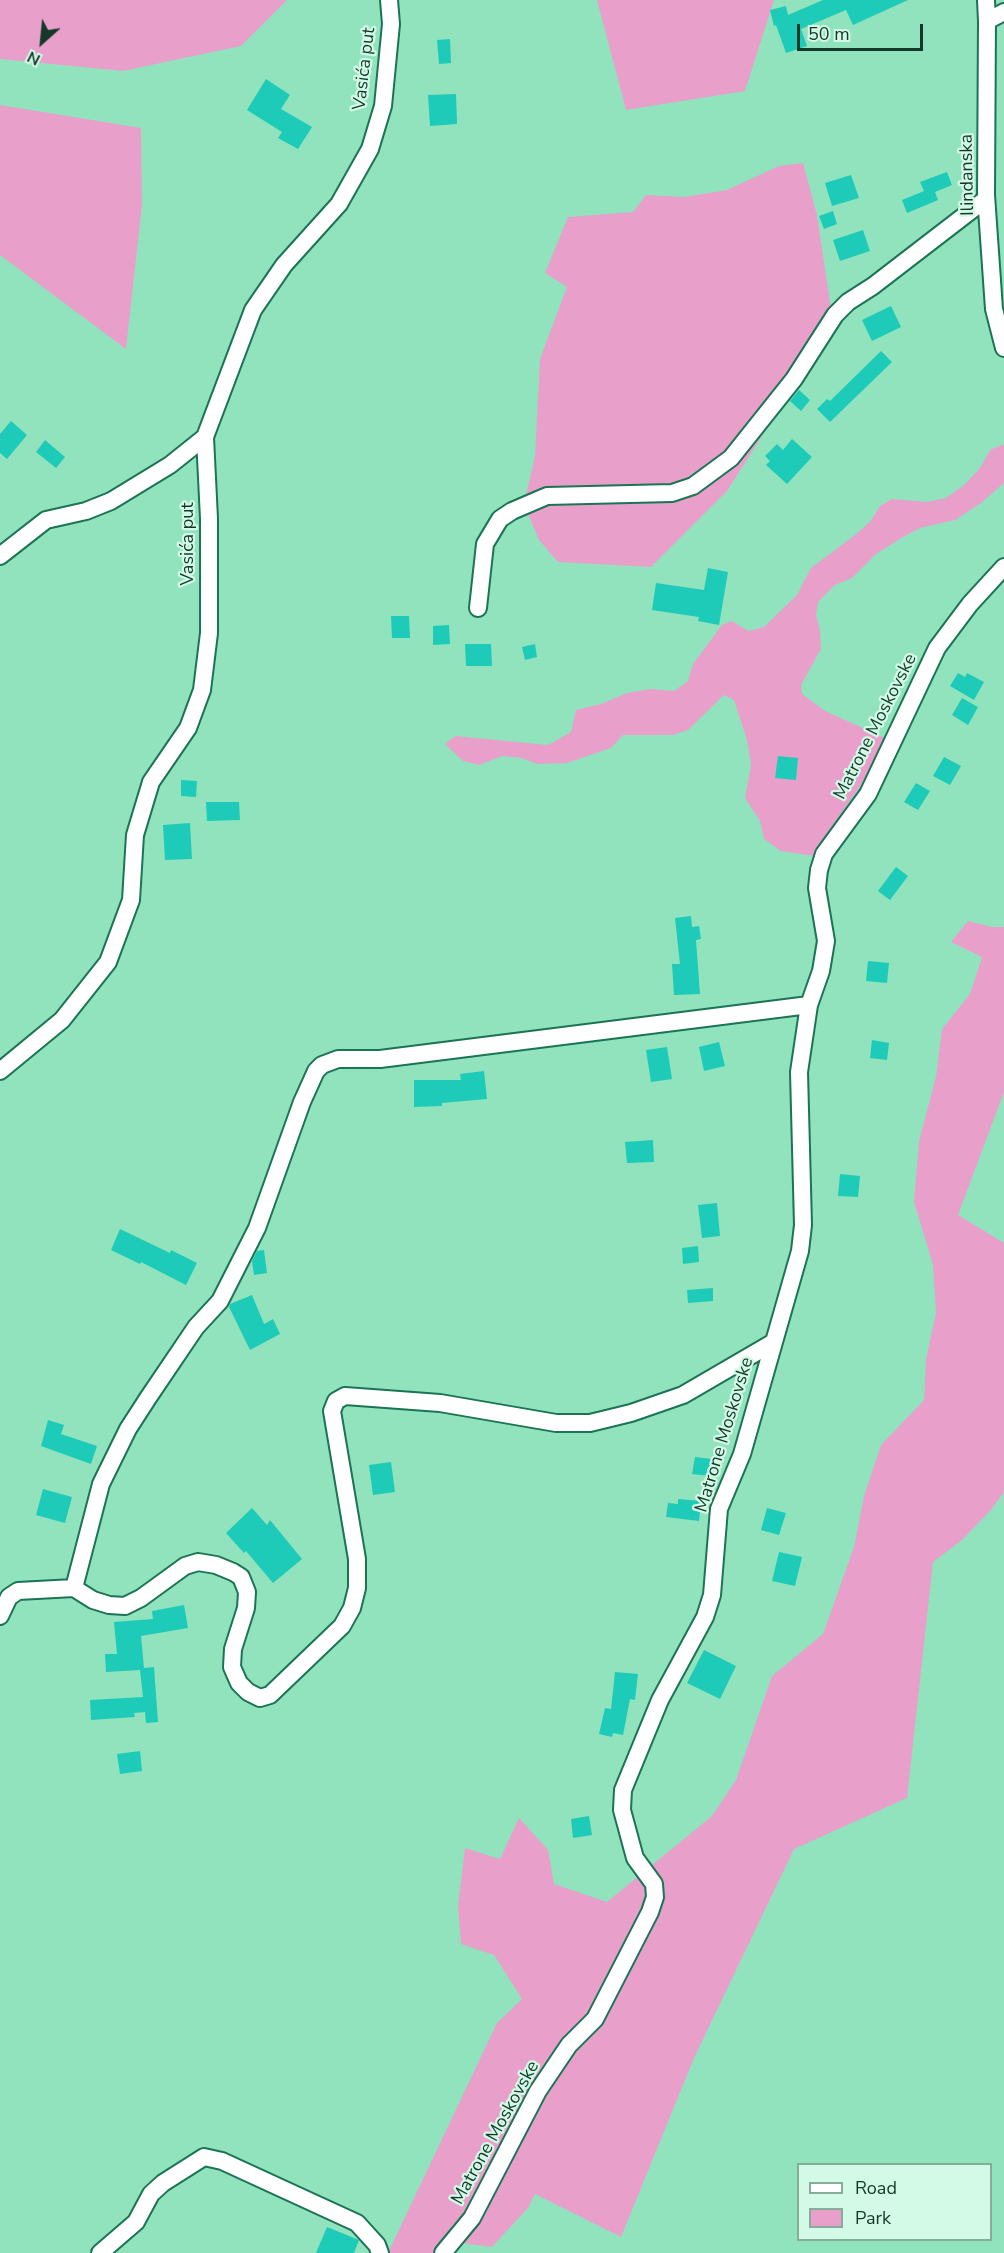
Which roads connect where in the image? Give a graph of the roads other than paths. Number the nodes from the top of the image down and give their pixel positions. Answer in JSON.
{"nodes":[{"id":1,"x":389,"y":0,"type":"edge"},
{"id":2,"x":986,"y":0,"type":"edge"},
{"id":3,"x":1004,"y":12,"type":"edge"},
{"id":4,"x":987,"y":21,"type":"junction"},
{"id":5,"x":987,"y":199,"type":"junction"},
{"id":6,"x":1004,"y":348,"type":"edge"},
{"id":7,"x":206,"y":437,"type":"junction"},
{"id":8,"x":0,"y":556,"type":"edge"},
{"id":9,"x":1004,"y":567,"type":"edge"},
{"id":10,"x":478,"y":608,"type":"dead end"},
{"id":11,"x":809,"y":1005,"type":"junction"},
{"id":12,"x":0,"y":1071,"type":"edge"},
{"id":13,"x":774,"y":1342,"type":"junction"},
{"id":14,"x":74,"y":1588,"type":"junction"},
{"id":15,"x":0,"y":1616,"type":"edge"},
{"id":16,"x":100,"y":2253,"type":"edge"},
{"id":17,"x":380,"y":2253,"type":"edge"},
{"id":18,"x":443,"y":2253,"type":"edge"}],
"edges":[{"from":1,"to":7,"type":"street","name":"Vasića put"},
{"from":2,"to":4,"type":"street","name":"Ilindanska"},
{"from":3,"to":4,"type":"street"},
{"from":4,"to":5,"type":"street","name":"Ilindanska"},
{"from":5,"to":6,"type":"street","name":"Ilindanska"},
{"from":5,"to":10,"type":"street"},
{"from":7,"to":8,"type":"street"},
{"from":7,"to":12,"type":"street","name":"Vasića put"},
{"from":9,"to":11,"type":"street","name":"Matrone Moskovske"},
{"from":11,"to":13,"type":"street","name":"Matrone Moskovske"},
{"from":11,"to":14,"type":"street"},
{"from":13,"to":14,"type":"street"},
{"from":13,"to":18,"type":"street","name":"Matrone Moskovske"},
{"from":14,"to":15,"type":"street"},
{"from":16,"to":17,"type":"street"}]}
